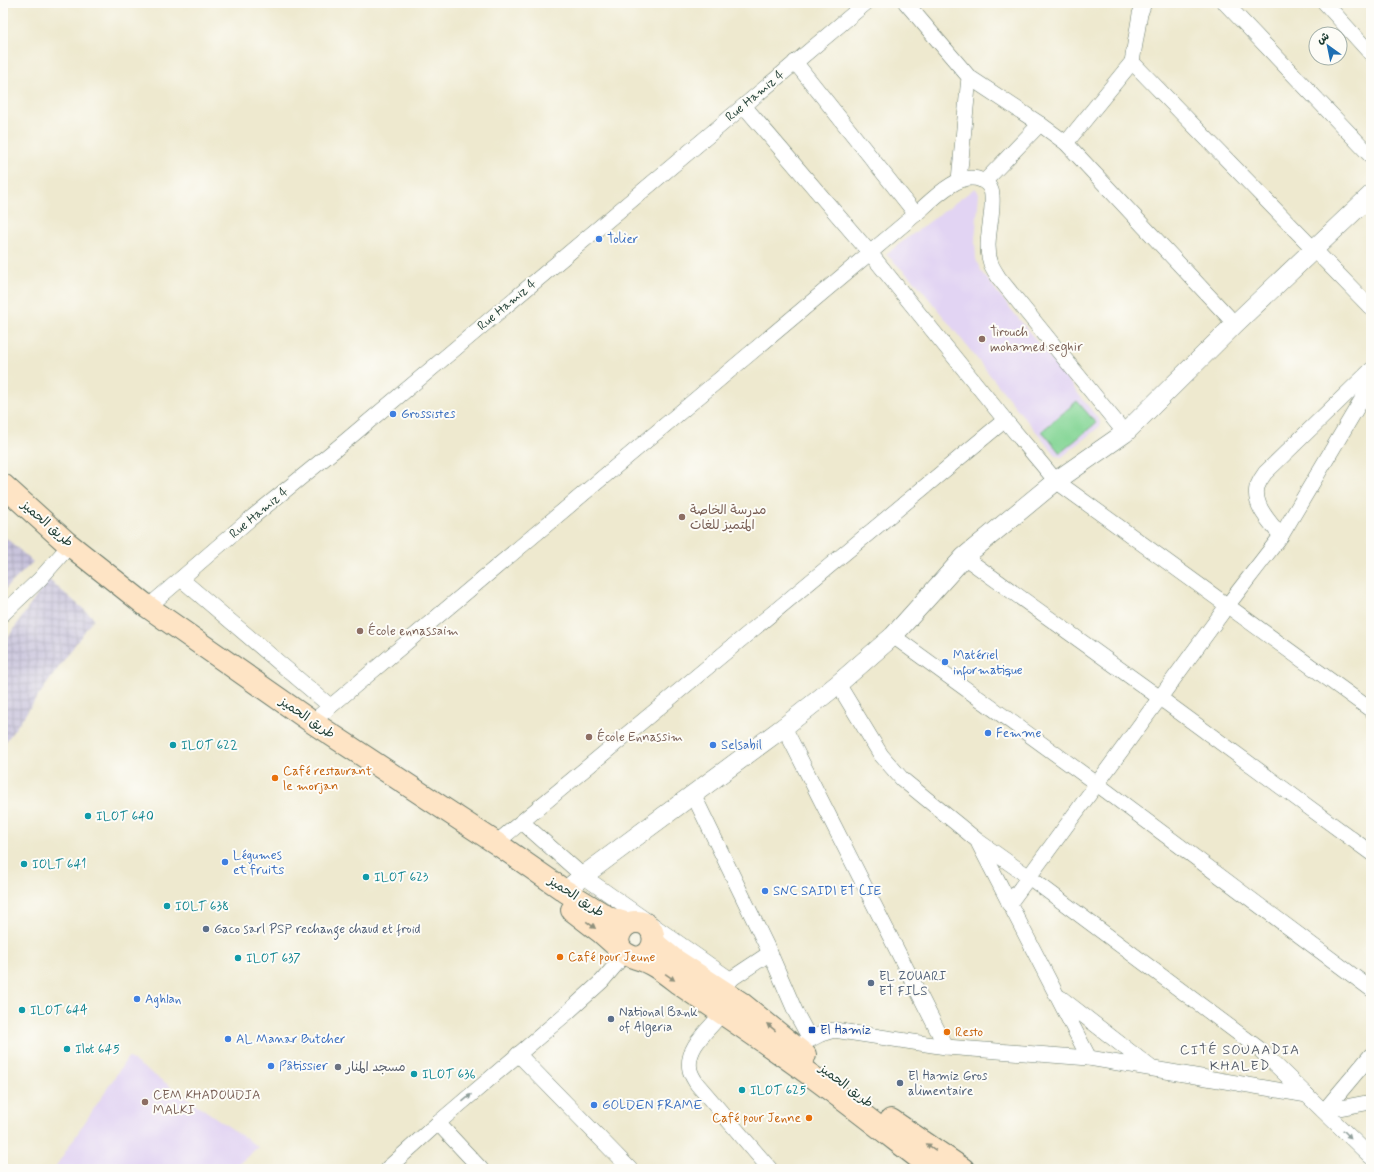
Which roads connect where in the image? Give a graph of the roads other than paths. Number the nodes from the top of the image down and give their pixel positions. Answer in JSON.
{"nodes":[{"id":1,"x":866,"y":3,"type":"edge"},
{"id":2,"x":906,"y":3,"type":"edge"},
{"id":3,"x":1144,"y":3,"type":"edge"},
{"id":4,"x":1225,"y":3,"type":"edge"},
{"id":5,"x":1325,"y":3,"type":"edge"},
{"id":6,"x":1371,"y":54,"type":"edge"},
{"id":7,"x":795,"y":62,"type":"junction"},
{"id":8,"x":1132,"y":62,"type":"junction"},
{"id":9,"x":969,"y":78,"type":"junction"},
{"id":10,"x":744,"y":106,"type":"junction"},
{"id":11,"x":1040,"y":124,"type":"junction"},
{"id":12,"x":1066,"y":143,"type":"junction"},
{"id":13,"x":1371,"y":156,"type":"edge"},
{"id":14,"x":959,"y":180,"type":"junction"},
{"id":15,"x":985,"y":181,"type":"junction"},
{"id":16,"x":1371,"y":195,"type":"edge"},
{"id":17,"x":916,"y":214,"type":"junction"},
{"id":18,"x":1313,"y":249,"type":"junction"},
{"id":19,"x":870,"y":253,"type":"junction"},
{"id":20,"x":1371,"y":308,"type":"edge"},
{"id":21,"x":1235,"y":324,"type":"junction"},
{"id":22,"x":1371,"y":370,"type":"edge"},
{"id":23,"x":1371,"y":384,"type":"edge"},
{"id":24,"x":1005,"y":420,"type":"junction"},
{"id":25,"x":1125,"y":433,"type":"junction"},
{"id":26,"x":1056,"y":481,"type":"junction"},
{"id":27,"x":3,"y":485,"type":"edge"},
{"id":28,"x":3,"y":501,"type":"edge"},
{"id":29,"x":1281,"y":536,"type":"junction"},
{"id":30,"x":62,"y":554,"type":"junction"},
{"id":31,"x":964,"y":557,"type":"junction"},
{"id":32,"x":182,"y":579,"type":"junction"},
{"id":33,"x":1227,"y":606,"type":"junction"},
{"id":34,"x":148,"y":607,"type":"junction"},
{"id":35,"x":3,"y":614,"type":"edge"},
{"id":36,"x":893,"y":636,"type":"junction"},
{"id":37,"x":838,"y":684,"type":"junction"},
{"id":38,"x":1160,"y":698,"type":"junction"},
{"id":39,"x":330,"y":706,"type":"junction"},
{"id":40,"x":1371,"y":710,"type":"edge"},
{"id":41,"x":312,"y":722,"type":"junction"},
{"id":42,"x":784,"y":727,"type":"junction"},
{"id":43,"x":1097,"y":784,"type":"junction"},
{"id":44,"x":693,"y":794,"type":"junction"},
{"id":45,"x":522,"y":822,"type":"junction"},
{"id":46,"x":978,"y":841,"type":"junction"},
{"id":47,"x":496,"y":843,"type":"junction"},
{"id":48,"x":1371,"y":853,"type":"edge"},
{"id":49,"x":583,"y":876,"type":"junction"},
{"id":50,"x":1029,"y":877,"type":"junction"},
{"id":51,"x":565,"y":891,"type":"junction"},
{"id":52,"x":1009,"y":904,"type":"junction"},
{"id":53,"x":628,"y":924,"type":"junction"},
{"id":54,"x":654,"y":943,"type":"junction"},
{"id":55,"x":770,"y":953,"type":"junction"},
{"id":56,"x":628,"y":954,"type":"junction"},
{"id":57,"x":724,"y":984,"type":"junction"},
{"id":58,"x":1371,"y":988,"type":"edge"},
{"id":59,"x":1058,"y":996,"type":"junction"},
{"id":60,"x":723,"y":1012,"type":"junction"},
{"id":61,"x":803,"y":1043,"type":"junction"},
{"id":62,"x":946,"y":1047,"type":"junction"},
{"id":63,"x":518,"y":1054,"type":"junction"},
{"id":64,"x":1371,"y":1055,"type":"edge"},
{"id":65,"x":1089,"y":1058,"type":"junction"},
{"id":66,"x":1150,"y":1068,"type":"junction"},
{"id":67,"x":1307,"y":1095,"type":"junction"},
{"id":68,"x":1371,"y":1102,"type":"edge"},
{"id":69,"x":1324,"y":1111,"type":"junction"},
{"id":70,"x":438,"y":1123,"type":"junction"},
{"id":71,"x":1371,"y":1157,"type":"edge"},
{"id":72,"x":387,"y":1169,"type":"edge"},
{"id":73,"x":481,"y":1169,"type":"edge"},
{"id":74,"x":630,"y":1169,"type":"edge"},
{"id":75,"x":770,"y":1169,"type":"edge"},
{"id":76,"x":933,"y":1169,"type":"edge"},
{"id":77,"x":963,"y":1169,"type":"edge"}],
"edges":[{"from":1,"to":7,"type":"street","name":"Rue Hamiz 4"},
{"from":2,"to":9,"type":"street"},
{"from":3,"to":8,"type":"street"},
{"from":4,"to":13,"type":"street"},
{"from":5,"to":6,"type":"street"},
{"from":7,"to":10,"type":"street","name":"Rue Hamiz 4"},
{"from":7,"to":17,"type":"street"},
{"from":8,"to":12,"type":"street"},
{"from":8,"to":18,"type":"street"},
{"from":9,"to":11,"type":"street"},
{"from":9,"to":14,"type":"street"},
{"from":10,"to":19,"type":"street"},
{"from":10,"to":32,"type":"street","name":"Rue Hamiz 4"},
{"from":11,"to":12,"type":"street"},
{"from":11,"to":15,"type":"street"},
{"from":12,"to":21,"type":"street"},
{"from":14,"to":15,"type":"street"},
{"from":14,"to":17,"type":"street"},
{"from":15,"to":25,"type":"street"},
{"from":16,"to":18,"type":"street"},
{"from":17,"to":19,"type":"street"},
{"from":18,"to":20,"type":"street"},
{"from":18,"to":21,"type":"street"},
{"from":19,"to":24,"type":"street"},
{"from":19,"to":39,"type":"street"},
{"from":21,"to":25,"type":"street"},
{"from":22,"to":29,"type":"street"},
{"from":23,"to":29,"type":"street"},
{"from":24,"to":26,"type":"street"},
{"from":24,"to":45,"type":"street"},
{"from":25,"to":26,"type":"street"},
{"from":26,"to":31,"type":"street"},
{"from":26,"to":33,"type":"street"},
{"from":27,"to":34,"type":"main road","name":"طريق الحميز"},
{"from":28,"to":30,"type":"main road","name":"طريق الحميز"},
{"from":29,"to":33,"type":"street"},
{"from":30,"to":35,"type":"street"},
{"from":30,"to":56,"type":"main road","name":"طريق الحميز","one_way":true},
{"from":31,"to":36,"type":"street"},
{"from":31,"to":38,"type":"street"},
{"from":32,"to":34,"type":"street","name":"Rue Hamiz 4"},
{"from":32,"to":39,"type":"street"},
{"from":33,"to":38,"type":"street"},
{"from":33,"to":40,"type":"street"},
{"from":34,"to":41,"type":"main road","name":"طريق الحميز"},
{"from":36,"to":37,"type":"street"},
{"from":36,"to":43,"type":"street"},
{"from":37,"to":42,"type":"street"},
{"from":37,"to":46,"type":"street"},
{"from":38,"to":43,"type":"street"},
{"from":38,"to":48,"type":"street"},
{"from":39,"to":41,"type":"street"},
{"from":41,"to":47,"type":"main road","name":"طريق الحميز"},
{"from":42,"to":44,"type":"street"},
{"from":42,"to":62,"type":"street"},
{"from":43,"to":50,"type":"street"},
{"from":43,"to":58,"type":"street"},
{"from":44,"to":49,"type":"street"},
{"from":44,"to":55,"type":"street"},
{"from":45,"to":47,"type":"street"},
{"from":45,"to":49,"type":"street"},
{"from":46,"to":50,"type":"street"},
{"from":46,"to":52,"type":"street"},
{"from":47,"to":51,"type":"main road","name":"طريق الحميز"},
{"from":49,"to":51,"type":"street"},
{"from":49,"to":57,"type":"street"},
{"from":50,"to":52,"type":"street"},
{"from":50,"to":67,"type":"street"},
{"from":51,"to":53,"type":"main road","name":"طريق الحميز"},
{"from":52,"to":59,"type":"street"},
{"from":53,"to":54,"type":"main road"},
{"from":53,"to":56,"type":"main road"},
{"from":54,"to":56,"type":"main road"},
{"from":54,"to":57,"type":"main road","name":"طريق الحميز"},
{"from":55,"to":57,"type":"street"},
{"from":55,"to":61,"type":"street"},
{"from":56,"to":60,"type":"main road","name":"طريق الحميز","one_way":true},
{"from":56,"to":63,"type":"street"},
{"from":61,"to":57,"type":"main road","name":"طريق الحميز","one_way":true},
{"from":59,"to":65,"type":"street"},
{"from":59,"to":66,"type":"street"},
{"from":60,"to":75,"type":"street"},
{"from":60,"to":76,"type":"main road","name":"طريق الحميز"},
{"from":61,"to":62,"type":"street"},
{"from":77,"to":61,"type":"main road","name":"طريق الحميز","one_way":true},
{"from":62,"to":65,"type":"street"},
{"from":70,"to":63,"type":"street","one_way":true},
{"from":63,"to":74,"type":"street"},
{"from":64,"to":69,"type":"street"},
{"from":65,"to":66,"type":"street"},
{"from":66,"to":67,"type":"street"},
{"from":67,"to":69,"type":"street"},
{"from":68,"to":69,"type":"street"},
{"from":69,"to":71,"type":"street","one_way":true},
{"from":70,"to":72,"type":"street"},
{"from":70,"to":73,"type":"street"}]}
